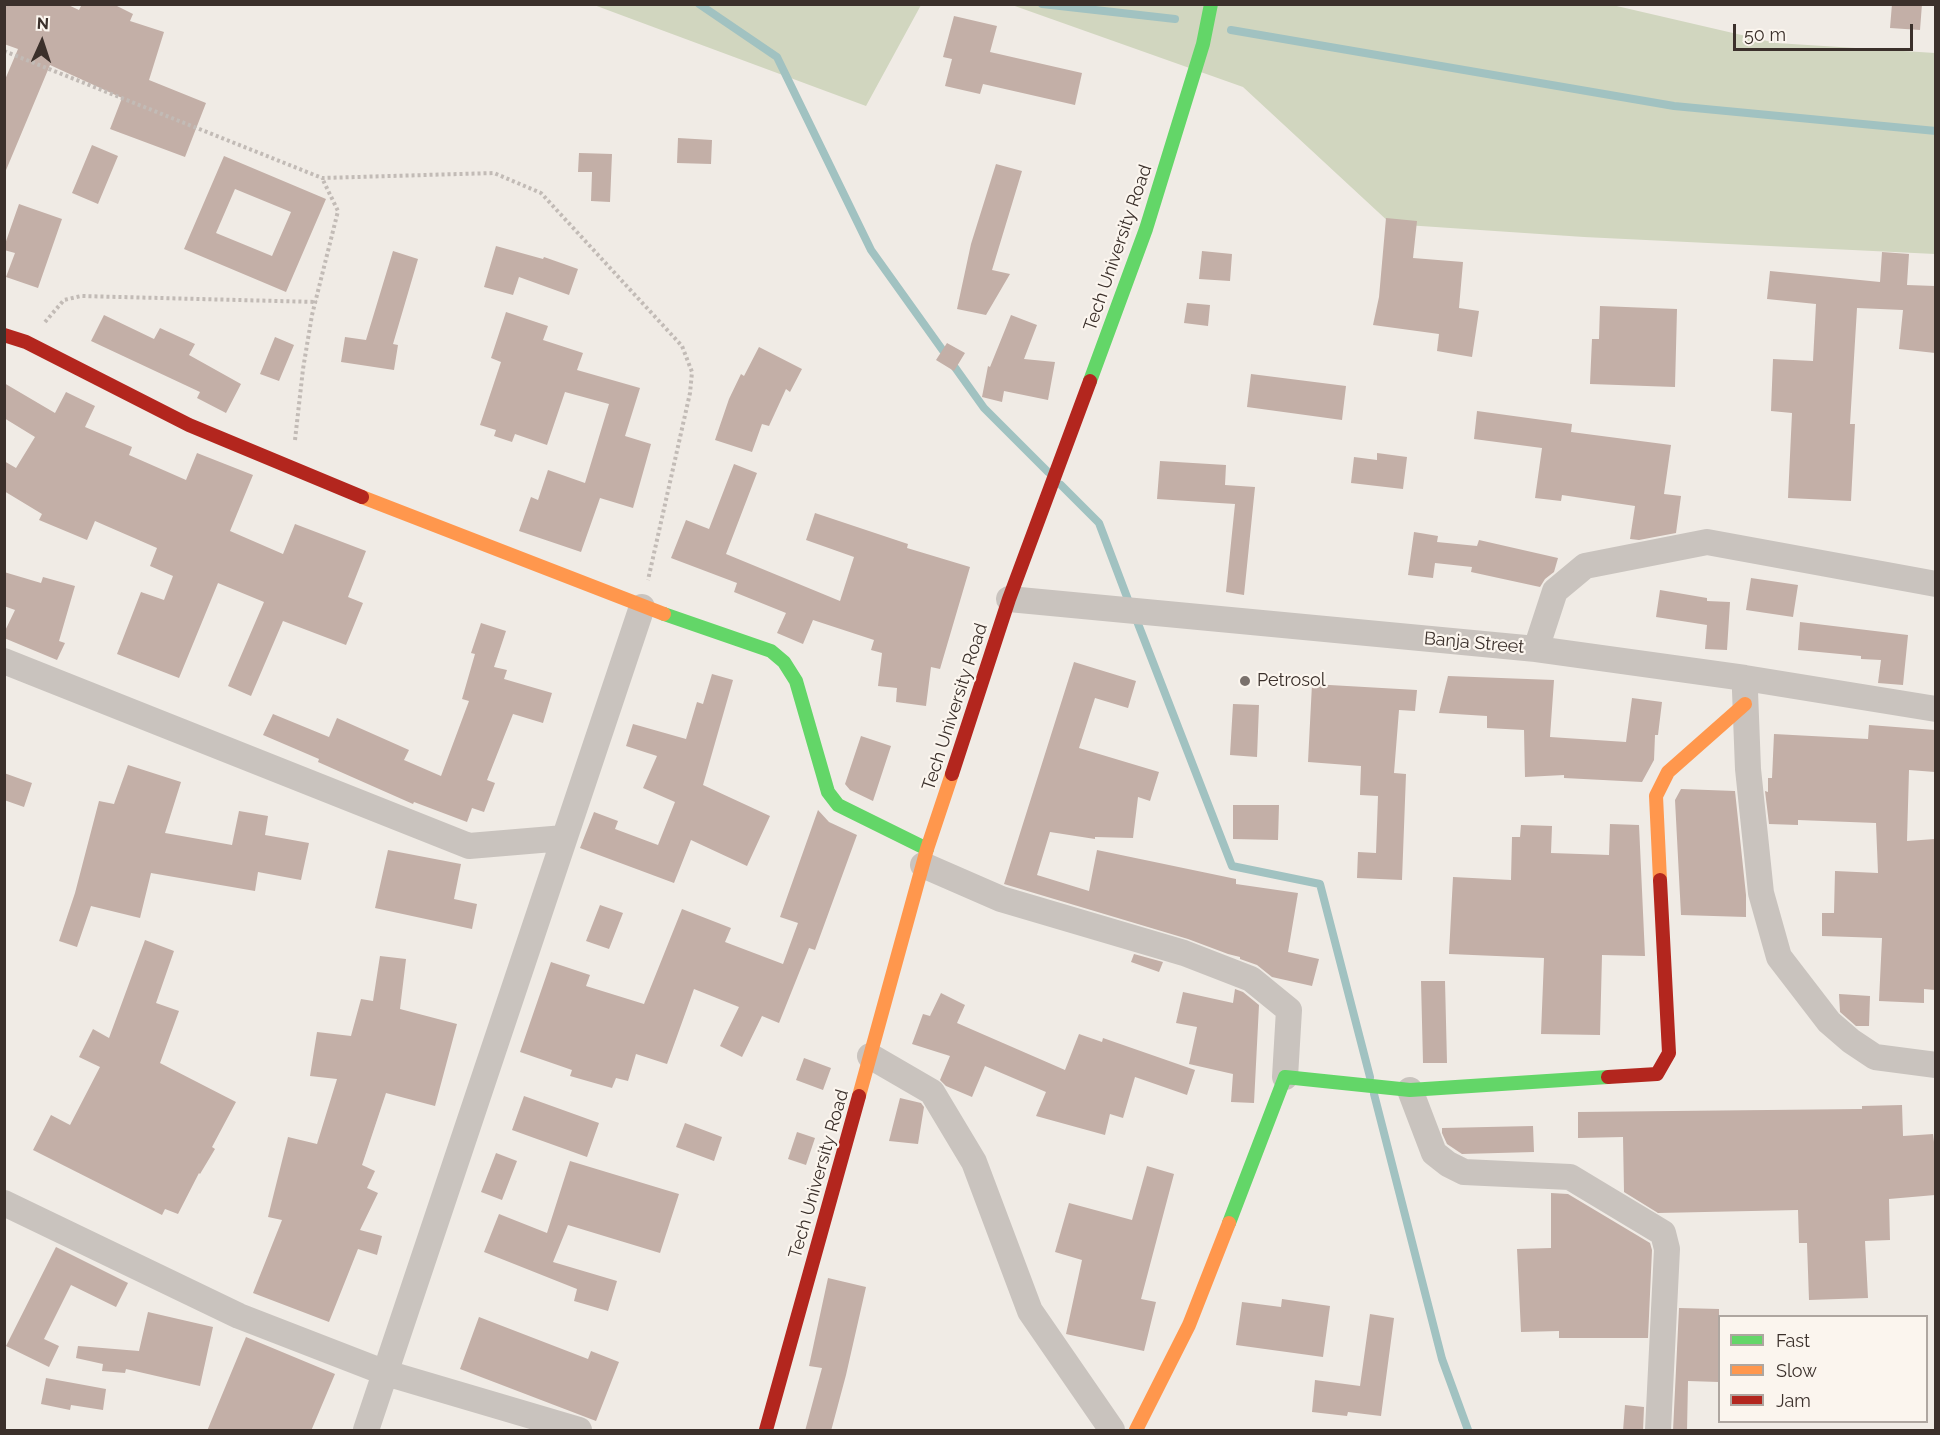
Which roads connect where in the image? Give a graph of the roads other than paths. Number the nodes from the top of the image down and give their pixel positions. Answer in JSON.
{"nodes":[{"id":1,"x":1211,"y":4,"type":"edge"},
{"id":2,"x":4,"y":335,"type":"edge"},
{"id":3,"x":1935,"y":584,"type":"edge"},
{"id":4,"x":1009,"y":599,"type":"junction"},
{"id":5,"x":642,"y":607,"type":"junction"},
{"id":6,"x":1536,"y":650,"type":"junction"},
{"id":7,"x":4,"y":661,"type":"edge"},
{"id":8,"x":1745,"y":678,"type":"junction"},
{"id":9,"x":1745,"y":704,"type":"junction"},
{"id":10,"x":1935,"y":709,"type":"edge"},
{"id":11,"x":564,"y":838,"type":"junction"},
{"id":12,"x":925,"y":857,"type":"junction"},
{"id":13,"x":870,"y":1056,"type":"junction"},
{"id":14,"x":1935,"y":1065,"type":"edge"},
{"id":15,"x":1285,"y":1077,"type":"junction"},
{"id":16,"x":1410,"y":1090,"type":"junction"},
{"id":17,"x":4,"y":1203,"type":"edge"},
{"id":18,"x":386,"y":1373,"type":"junction"},
{"id":19,"x":366,"y":1431,"type":"edge"},
{"id":20,"x":579,"y":1431,"type":"edge"},
{"id":21,"x":766,"y":1431,"type":"edge"},
{"id":22,"x":1112,"y":1431,"type":"edge"},
{"id":23,"x":1136,"y":1431,"type":"edge"},
{"id":24,"x":1658,"y":1431,"type":"edge"}],
"edges":[{"from":1,"to":4,"type":"street","name":"Tech University Road"},
{"from":2,"to":5,"type":"street"},
{"from":3,"to":6,"type":"street"},
{"from":4,"to":6,"type":"street","name":"Banja Street"},
{"from":4,"to":12,"type":"street","name":"Tech University Road"},
{"from":5,"to":11,"type":"street"},
{"from":5,"to":12,"type":"street"},
{"from":6,"to":8,"type":"street","name":"Banja Street"},
{"from":7,"to":11,"type":"street"},
{"from":8,"to":9,"type":"street"},
{"from":8,"to":10,"type":"street","name":"Banja Street"},
{"from":9,"to":14,"type":"street"},
{"from":9,"to":16,"type":"street"},
{"from":11,"to":18,"type":"street"},
{"from":12,"to":13,"type":"street","name":"Tech University Road"},
{"from":12,"to":15,"type":"street"},
{"from":13,"to":21,"type":"street","name":"Tech University Road"},
{"from":13,"to":22,"type":"street"},
{"from":15,"to":16,"type":"street"},
{"from":15,"to":23,"type":"street"},
{"from":16,"to":24,"type":"street"},
{"from":17,"to":18,"type":"street"},
{"from":18,"to":19,"type":"street"},
{"from":18,"to":20,"type":"street"}]}
